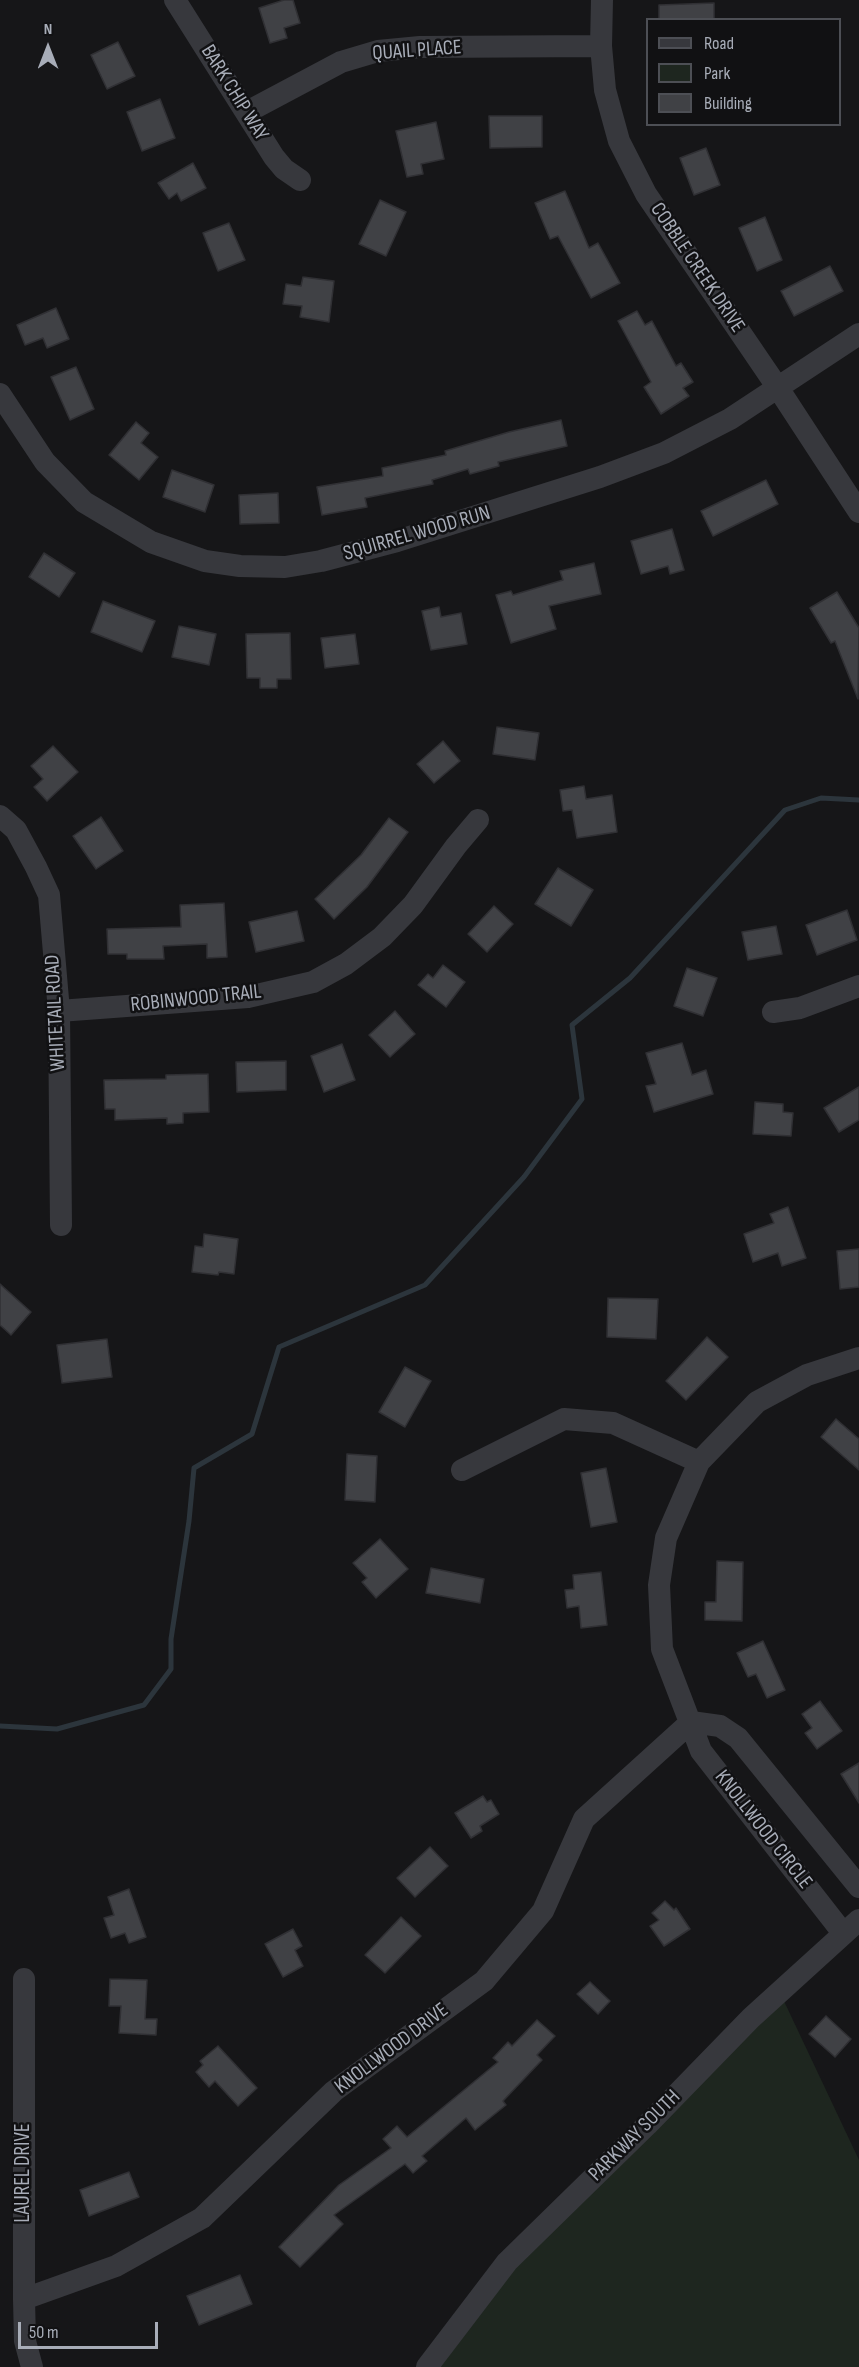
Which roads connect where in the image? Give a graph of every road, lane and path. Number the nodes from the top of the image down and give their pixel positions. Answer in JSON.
{"nodes":[{"id":1,"x":175,"y":0,"type":"edge"},
{"id":2,"x":602,"y":0,"type":"edge"},
{"id":3,"x":601,"y":46,"type":"junction"},
{"id":4,"x":247,"y":112,"type":"junction"},
{"id":5,"x":300,"y":180,"type":"dead end"},
{"id":6,"x":859,"y":334,"type":"edge"},
{"id":7,"x":778,"y":388,"type":"junction"},
{"id":8,"x":0,"y":394,"type":"edge"},
{"id":9,"x":859,"y":512,"type":"edge"},
{"id":10,"x":0,"y":816,"type":"edge"},
{"id":11,"x":478,"y":820,"type":"dead end"},
{"id":12,"x":859,"y":986,"type":"edge"},
{"id":13,"x":59,"y":1011,"type":"junction"},
{"id":14,"x":773,"y":1012,"type":"dead end"},
{"id":15,"x":61,"y":1225,"type":"dead end"},
{"id":16,"x":859,"y":1358,"type":"edge"},
{"id":17,"x":699,"y":1462,"type":"junction"},
{"id":18,"x":462,"y":1470,"type":"dead end"},
{"id":19,"x":691,"y":1722,"type":"junction"},
{"id":20,"x":859,"y":1887,"type":"edge"},
{"id":21,"x":855,"y":1924,"type":"edge"},
{"id":22,"x":24,"y":1979,"type":"dead end"},
{"id":23,"x":24,"y":2299,"type":"junction"},
{"id":24,"x":32,"y":2367,"type":"edge"},
{"id":25,"x":427,"y":2367,"type":"edge"}],
"edges":[{"from":1,"to":4,"type":"street","name":"BARK CHIP WAY"},
{"from":2,"to":3,"type":"street","name":"COBBLE CREEK DRIVE"},
{"from":3,"to":4,"type":"street","name":"QUAIL PLACE"},
{"from":3,"to":7,"type":"street","name":"COBBLE CREEK DRIVE"},
{"from":4,"to":5,"type":"street","name":"BARK CHIP WAY"},
{"from":6,"to":7,"type":"street","name":"SQUIRREL WOOD RUN"},
{"from":7,"to":8,"type":"street","name":"SQUIRREL WOOD RUN"},
{"from":7,"to":9,"type":"street","name":"COBBLE CREEK DRIVE"},
{"from":10,"to":13,"type":"street","name":"WHITETAIL ROAD"},
{"from":11,"to":13,"type":"street","name":"ROBINWOOD TRAIL"},
{"from":12,"to":14,"type":"street"},
{"from":13,"to":15,"type":"street","name":"WHITETAIL ROAD"},
{"from":16,"to":17,"type":"street","name":"KNOLLWOOD CIRCLE"},
{"from":17,"to":18,"type":"street"},
{"from":17,"to":19,"type":"street","name":"KNOLLWOOD CIRCLE"},
{"from":19,"to":20,"type":"street","name":"KNOLLWOOD CIRCLE"},
{"from":19,"to":21,"type":"street","name":"KNOLLWOOD CIRCLE"},
{"from":19,"to":23,"type":"street","name":"KNOLLWOOD DRIVE"},
{"from":21,"to":25,"type":"street","name":"PARKWAY SOUTH"},
{"from":22,"to":23,"type":"street","name":"LAUREL DRIVE"},
{"from":23,"to":24,"type":"street","name":"LAUREL DRIVE"}]}
